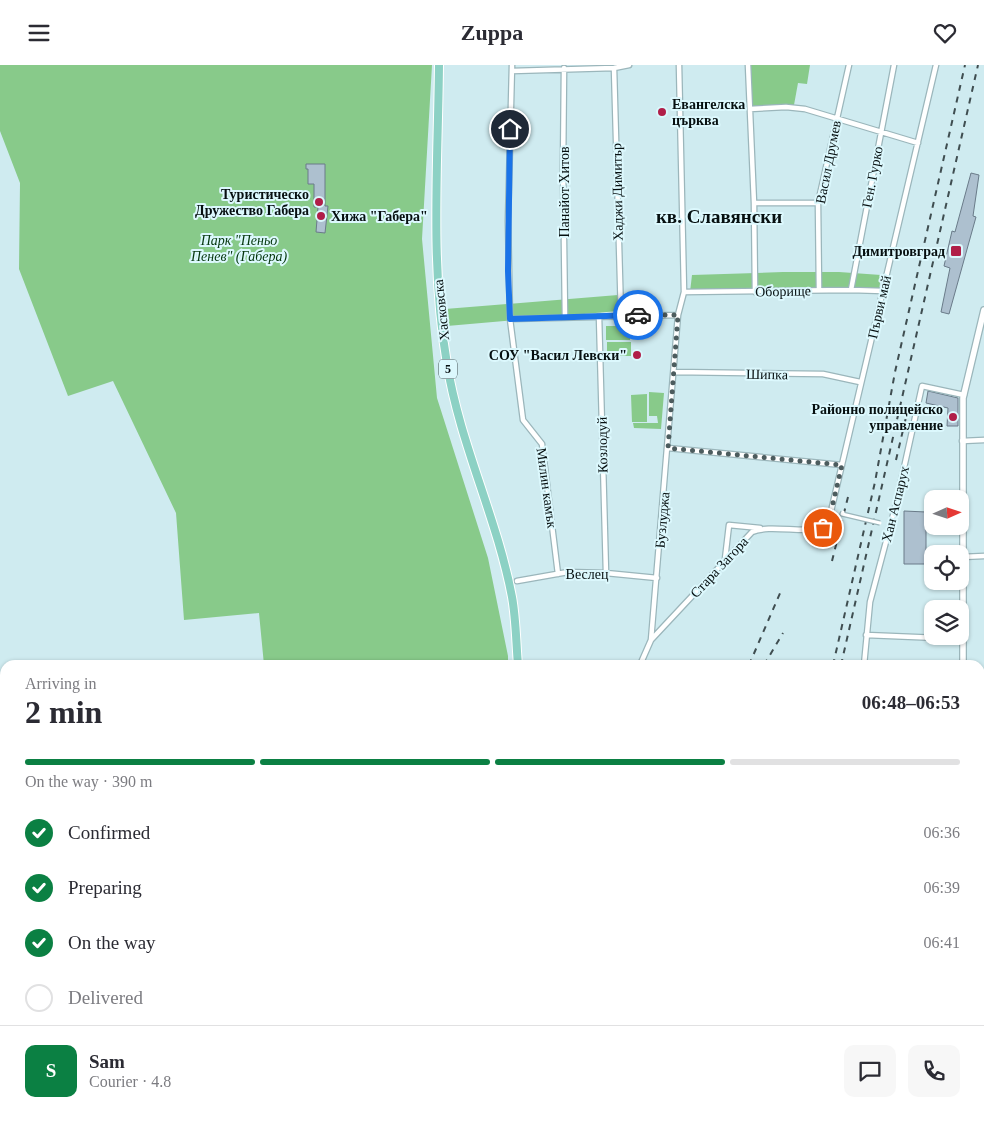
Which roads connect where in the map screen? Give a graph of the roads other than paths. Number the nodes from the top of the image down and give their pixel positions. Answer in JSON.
{"nodes":[{"id":1,"x":439,"y":65,"type":"edge"},
{"id":2,"x":628,"y":65,"type":"edge"},
{"id":3,"x":679,"y":65,"type":"edge"},
{"id":4,"x":748,"y":65,"type":"edge"},
{"id":5,"x":849,"y":65,"type":"edge"},
{"id":6,"x":894,"y":65,"type":"edge"},
{"id":7,"x":936,"y":65,"type":"edge"},
{"id":8,"x":512,"y":68,"type":"edge"},
{"id":9,"x":564,"y":68,"type":"junction"},
{"id":10,"x":614,"y":68,"type":"junction"},
{"id":11,"x":750,"y":109,"type":"junction"},
{"id":12,"x":836,"y":117,"type":"junction"},
{"id":13,"x":880,"y":133,"type":"junction"},
{"id":14,"x":918,"y":143,"type":"junction"},
{"id":15,"x":754,"y":203,"type":"junction"},
{"id":16,"x":818,"y":203,"type":"junction"},
{"id":17,"x":851,"y":289,"type":"junction"},
{"id":18,"x":819,"y":290,"type":"junction"},
{"id":19,"x":755,"y":291,"type":"junction"},
{"id":20,"x":882,"y":291,"type":"junction"},
{"id":21,"x":684,"y":292,"type":"junction"},
{"id":22,"x":984,"y":310,"type":"edge"},
{"id":23,"x":620,"y":315,"type":"junction"},
{"id":24,"x":678,"y":315,"type":"junction"},
{"id":25,"x":599,"y":316,"type":"junction"},
{"id":26,"x":565,"y":317,"type":"junction"},
{"id":27,"x":510,"y":319,"type":"junction"},
{"id":28,"x":674,"y":372,"type":"junction"},
{"id":29,"x":860,"y":382,"type":"junction"},
{"id":30,"x":964,"y":395,"type":"junction"},
{"id":31,"x":984,"y":440,"type":"edge"},
{"id":32,"x":962,"y":441,"type":"junction"},
{"id":33,"x":668,"y":448,"type":"junction"},
{"id":34,"x":842,"y":465,"type":"junction"},
{"id":35,"x":843,"y":511,"type":"dead end"},
{"id":36,"x":829,"y":520,"type":"joint"},
{"id":37,"x":880,"y":523,"type":"dead end"},
{"id":38,"x":764,"y":528,"type":"junction"},
{"id":39,"x":962,"y":545,"type":"edge"},
{"id":40,"x":984,"y":556,"type":"edge"},
{"id":41,"x":969,"y":557,"type":"edge"},
{"id":42,"x":725,"y":560,"type":"junction"},
{"id":43,"x":606,"y":573,"type":"junction"},
{"id":44,"x":558,"y":574,"type":"junction"},
{"id":45,"x":657,"y":578,"type":"junction"},
{"id":46,"x":518,"y":581,"type":"dead end"},
{"id":47,"x":866,"y":635,"type":"junction"},
{"id":48,"x":924,"y":637,"type":"edge"},
{"id":49,"x":651,"y":640,"type":"junction"},
{"id":50,"x":963,"y":645,"type":"edge"},
{"id":51,"x":518,"y":660,"type":"edge"},
{"id":52,"x":642,"y":660,"type":"edge"},
{"id":53,"x":864,"y":660,"type":"edge"},
{"id":54,"x":963,"y":660,"type":"edge"}],
"edges":[{"from":1,"to":51,"type":"main road","name":"Хасковска","number":"5"},
{"from":2,"to":10,"type":"street"},
{"from":3,"to":21,"type":"street","name":"Бузлуджа"},
{"from":4,"to":11,"type":"street"},
{"from":5,"to":12,"type":"street","name":"Васил Друмев"},
{"from":6,"to":13,"type":"street","name":"Ген. Гурко"},
{"from":7,"to":14,"type":"street","name":"Първи май"},
{"from":8,"to":9,"type":"street"},
{"from":8,"to":27,"type":"street","name":"Милин камък"},
{"from":9,"to":10,"type":"street"},
{"from":9,"to":26,"type":"street","name":"Панайот Хитов"},
{"from":10,"to":23,"type":"street","name":"Хаджи Димитър"},
{"from":11,"to":12,"type":"street"},
{"from":11,"to":15,"type":"street"},
{"from":12,"to":13,"type":"street"},
{"from":12,"to":16,"type":"street","name":"Васил Друмев"},
{"from":13,"to":14,"type":"street"},
{"from":13,"to":17,"type":"street","name":"Ген. Гурко"},
{"from":14,"to":20,"type":"street","name":"Първи май"},
{"from":15,"to":16,"type":"street"},
{"from":15,"to":19,"type":"street"},
{"from":16,"to":18,"type":"street","name":"Васил Друмев"},
{"from":17,"to":18,"type":"street","name":"Оборище"},
{"from":17,"to":20,"type":"street","name":"Оборище"},
{"from":18,"to":19,"type":"street","name":"Оборище"},
{"from":19,"to":21,"type":"street","name":"Оборище"},
{"from":20,"to":29,"type":"street","name":"Първи май"},
{"from":21,"to":24,"type":"street","name":"Бузлуджа"},
{"from":22,"to":30,"type":"street"},
{"from":23,"to":24,"type":"street"},
{"from":23,"to":25,"type":"street"},
{"from":24,"to":28,"type":"street","name":"Бузлуджа"},
{"from":25,"to":26,"type":"street"},
{"from":25,"to":43,"type":"street","name":"Козлодуй"},
{"from":26,"to":27,"type":"street"},
{"from":27,"to":44,"type":"street","name":"Милин камък"},
{"from":28,"to":29,"type":"street","name":"Шипка"},
{"from":28,"to":33,"type":"street","name":"Бузлуджа"},
{"from":29,"to":34,"type":"street","name":"Първи май"},
{"from":30,"to":32,"type":"street"},
{"from":30,"to":47,"type":"street","name":"Хан Аспарух"},
{"from":31,"to":32,"type":"street"},
{"from":32,"to":39,"type":"street"},
{"from":33,"to":34,"type":"street"},
{"from":33,"to":45,"type":"street","name":"Бузлуджа"},
{"from":34,"to":36,"type":"street","name":"Първи май"},
{"from":35,"to":37,"type":"street","bridge":true},
{"from":36,"to":38,"type":"street","name":"Стара Загора"},
{"from":38,"to":42,"type":"street","name":"Стара Загора"},
{"from":38,"to":42,"type":"street"},
{"from":40,"to":41,"type":"street"},
{"from":42,"to":49,"type":"street","name":"Стара Загора"},
{"from":43,"to":44,"type":"street","name":"Веслец"},
{"from":43,"to":45,"type":"street","name":"Веслец"},
{"from":44,"to":46,"type":"street","name":"Веслец"},
{"from":45,"to":49,"type":"street","name":"Бузлуджа"},
{"from":47,"to":48,"type":"street"},
{"from":47,"to":53,"type":"street","name":"Хан Аспарух"},
{"from":49,"to":52,"type":"street","name":"Бузлуджа"},
{"from":50,"to":54,"type":"street"}]}
